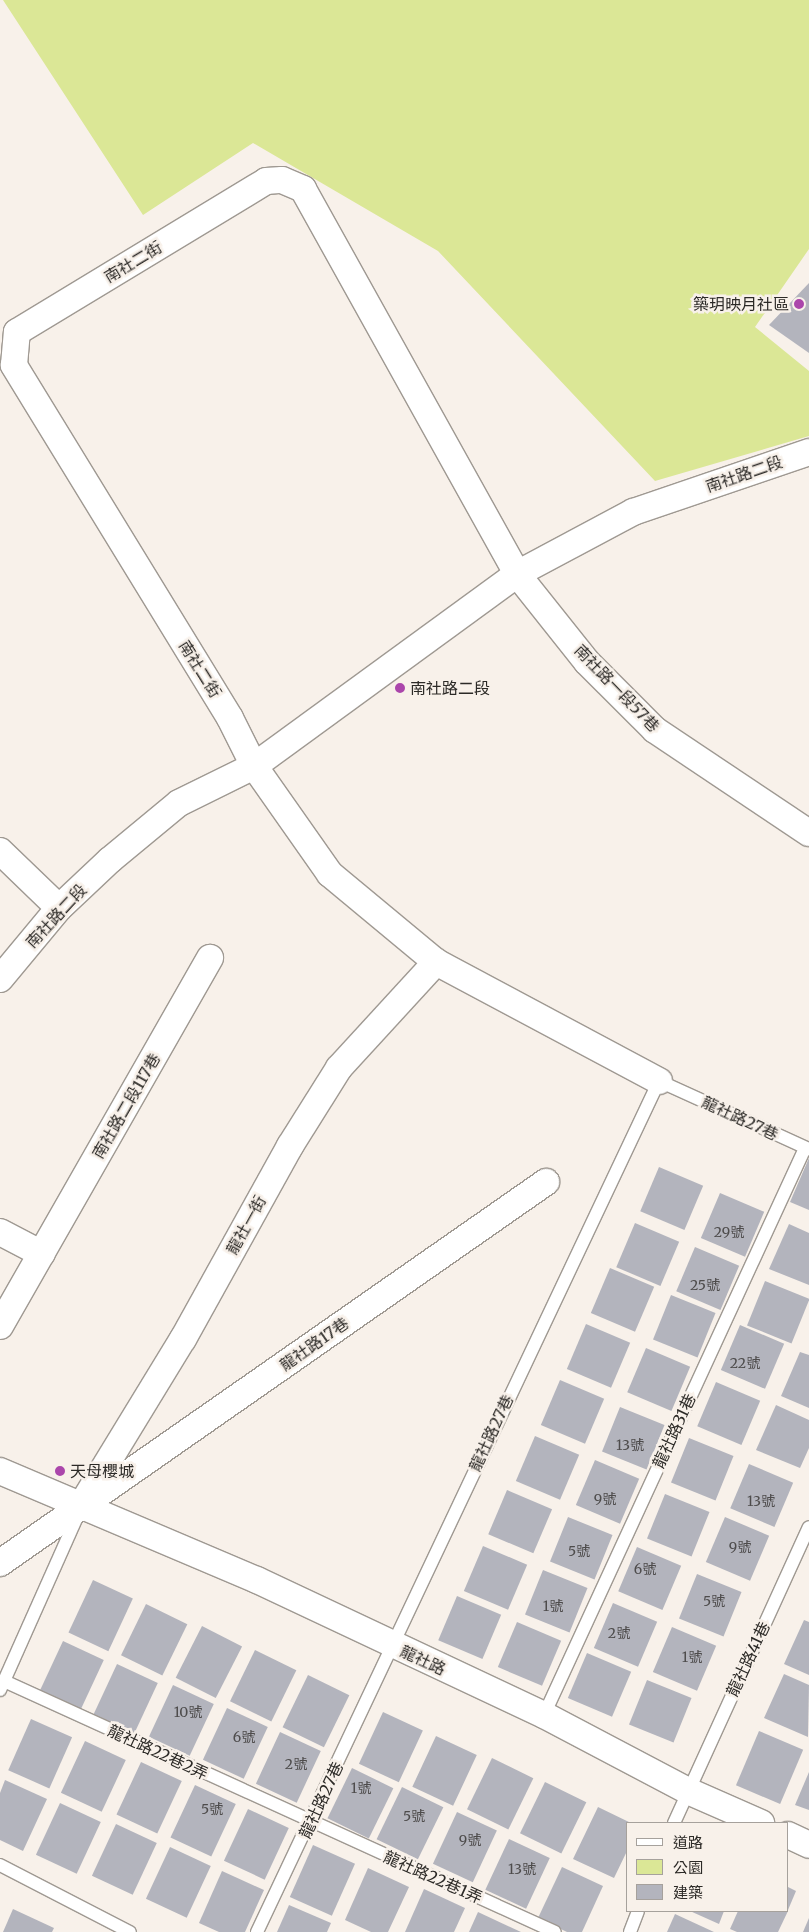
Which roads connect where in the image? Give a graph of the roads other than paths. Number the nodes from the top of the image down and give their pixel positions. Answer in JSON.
{"nodes":[{"id":1,"x":9,"y":340,"type":"edge"},
{"id":2,"x":809,"y":452,"type":"edge"},
{"id":3,"x":517,"y":574,"type":"junction"},
{"id":4,"x":254,"y":766,"type":"junction"},
{"id":5,"x":809,"y":833,"type":"edge"},
{"id":6,"x":0,"y":851,"type":"edge"},
{"id":7,"x":59,"y":908,"type":"junction"},
{"id":8,"x":210,"y":958,"type":"dead end"},
{"id":9,"x":436,"y":962,"type":"junction"},
{"id":10,"x":0,"y":978,"type":"edge"},
{"id":11,"x":659,"y":1081,"type":"junction"},
{"id":12,"x":807,"y":1148,"type":"edge"},
{"id":13,"x":546,"y":1182,"type":"dead end"},
{"id":14,"x":0,"y":1232,"type":"edge"},
{"id":15,"x":42,"y":1254,"type":"junction"},
{"id":16,"x":0,"y":1326,"type":"edge"},
{"id":17,"x":0,"y":1471,"type":"edge"},
{"id":18,"x":82,"y":1505,"type":"junction"},
{"id":19,"x":809,"y":1528,"type":"edge"},
{"id":20,"x":0,"y":1563,"type":"edge"},
{"id":21,"x":391,"y":1645,"type":"junction"},
{"id":22,"x":2,"y":1686,"type":"edge"},
{"id":23,"x":544,"y":1715,"type":"junction"},
{"id":24,"x":688,"y":1791,"type":"junction"},
{"id":25,"x":311,"y":1822,"type":"junction"},
{"id":26,"x":674,"y":1822,"type":"edge"},
{"id":27,"x":759,"y":1822,"type":"edge"},
{"id":28,"x":789,"y":1835,"type":"edge"},
{"id":29,"x":809,"y":1845,"type":"edge"},
{"id":30,"x":0,"y":1865,"type":"edge"},
{"id":31,"x":638,"y":1912,"type":"edge"},
{"id":32,"x":130,"y":1932,"type":"edge"},
{"id":33,"x":257,"y":1932,"type":"edge"},
{"id":34,"x":555,"y":1932,"type":"edge"},
{"id":35,"x":630,"y":1932,"type":"edge"}],
"edges":[{"from":1,"to":3,"type":"street","name":"南社二街"},
{"from":1,"to":4,"type":"street","name":"南社二街"},
{"from":2,"to":3,"type":"street","name":"南社路二段"},
{"from":3,"to":4,"type":"street","name":"南社路二段"},
{"from":3,"to":5,"type":"street","name":"南社路一段57巷"},
{"from":4,"to":7,"type":"street","name":"南社路二段"},
{"from":4,"to":9,"type":"street","name":"南社二街"},
{"from":6,"to":7,"type":"street"},
{"from":7,"to":10,"type":"street","name":"南社路二段"},
{"from":8,"to":15,"type":"street","name":"南社路二段117巷"},
{"from":9,"to":11,"type":"street","name":"南社二街"},
{"from":9,"to":18,"type":"street","name":"龍社一街"},
{"from":11,"to":12,"type":"lane","name":"龍社路27巷"},
{"from":11,"to":21,"type":"lane","name":"龍社路27巷"},
{"from":12,"to":23,"type":"lane","name":"龍社路31巷"},
{"from":13,"to":18,"type":"street","name":"龍社路17巷"},
{"from":14,"to":15,"type":"street"},
{"from":15,"to":16,"type":"street","name":"南社路二段117巷"},
{"from":17,"to":18,"type":"street","name":"龍社路"},
{"from":18,"to":20,"type":"street","name":"龍社路17巷"},
{"from":18,"to":21,"type":"street","name":"龍社路"},
{"from":18,"to":22,"type":"lane","name":"龍社路22巷2弄"},
{"from":19,"to":24,"type":"lane","name":"龍社路41巷"},
{"from":21,"to":23,"type":"street","name":"龍社路"},
{"from":21,"to":25,"type":"lane","name":"龍社路27巷"},
{"from":22,"to":25,"type":"lane","name":"龍社路22巷2弄"},
{"from":23,"to":24,"type":"street","name":"龍社路"},
{"from":24,"to":26,"type":"lane","name":"龍社路41巷"},
{"from":24,"to":27,"type":"street","name":"龍社路"},
{"from":25,"to":33,"type":"lane","name":"龍社路27巷"},
{"from":25,"to":34,"type":"lane","name":"龍社路22巷1弄"},
{"from":28,"to":29,"type":"street"},
{"from":30,"to":32,"type":"lane"},
{"from":31,"to":35,"type":"lane"}]}
